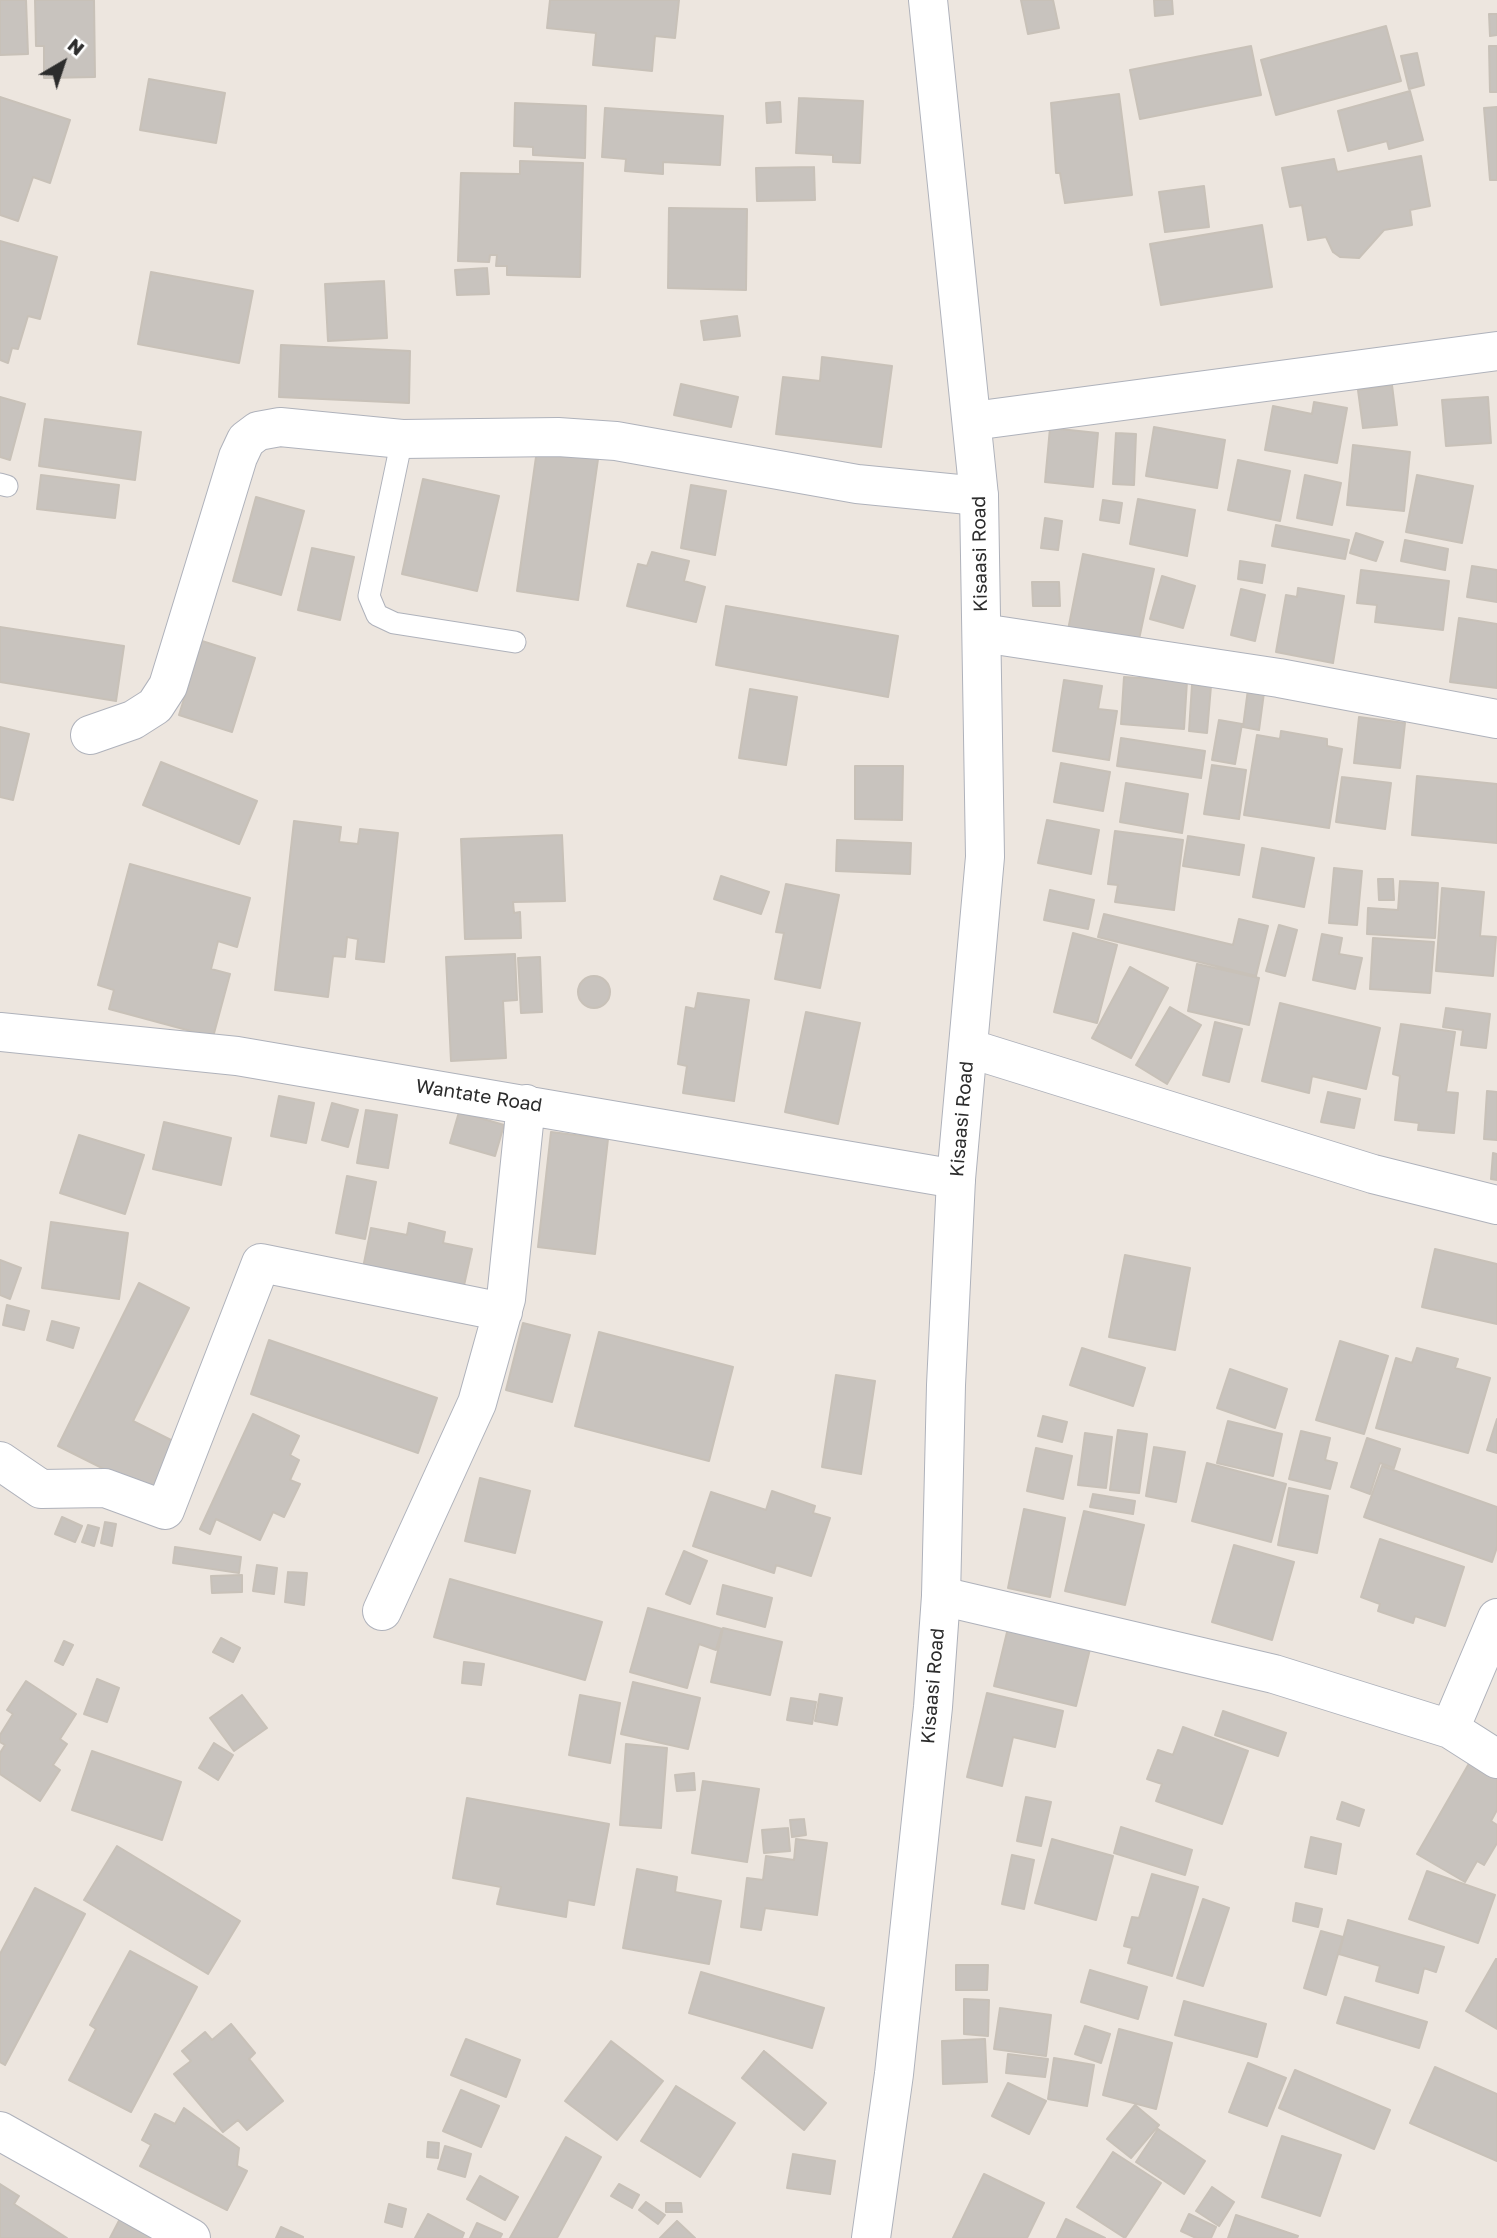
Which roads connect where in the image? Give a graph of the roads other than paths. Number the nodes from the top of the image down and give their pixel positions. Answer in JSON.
{"nodes":[{"id":1,"x":928,"y":0,"type":"edge"},
{"id":2,"x":1497,"y":351,"type":"edge"},
{"id":3,"x":973,"y":421,"type":"junction"},
{"id":4,"x":402,"y":439,"type":"junction"},
{"id":5,"x":979,"y":496,"type":"junction"},
{"id":6,"x":982,"y":633,"type":"junction"},
{"id":7,"x":514,"y":642,"type":"dead end"},
{"id":8,"x":1497,"y":719,"type":"edge"},
{"id":9,"x":90,"y":735,"type":"dead end"},
{"id":10,"x":0,"y":1032,"type":"edge"},
{"id":11,"x":968,"y":1048,"type":"junction"},
{"id":12,"x":526,"y":1104,"type":"junction"},
{"id":13,"x":956,"y":1179,"type":"junction"},
{"id":14,"x":1497,"y":1205,"type":"edge"},
{"id":15,"x":503,"y":1312,"type":"junction"},
{"id":16,"x":0,"y":1461,"type":"edge"},
{"id":17,"x":940,"y":1596,"type":"junction"},
{"id":18,"x":382,"y":1611,"type":"dead end"},
{"id":19,"x":1497,"y":1618,"type":"edge"},
{"id":20,"x":1450,"y":1729,"type":"junction"},
{"id":21,"x":1497,"y":1759,"type":"edge"},
{"id":22,"x":0,"y":2131,"type":"edge"},
{"id":23,"x":191,"y":2238,"type":"edge"},
{"id":24,"x":870,"y":2238,"type":"edge"}],
"edges":[{"from":1,"to":3,"type":"street","name":"Kisaasi Road"},
{"from":2,"to":3,"type":"street"},
{"from":3,"to":5,"type":"street","name":"Kisaasi Road"},
{"from":4,"to":5,"type":"street"},
{"from":4,"to":7,"type":"lane"},
{"from":4,"to":9,"type":"street"},
{"from":5,"to":6,"type":"street","name":"Kisaasi Road"},
{"from":6,"to":8,"type":"street"},
{"from":6,"to":11,"type":"street","name":"Kisaasi Road"},
{"from":10,"to":12,"type":"street","name":"Wantate Road"},
{"from":11,"to":13,"type":"street","name":"Kisaasi Road"},
{"from":11,"to":14,"type":"street"},
{"from":12,"to":13,"type":"street","name":"Wantate Road"},
{"from":12,"to":15,"type":"street"},
{"from":13,"to":17,"type":"street","name":"Kisaasi Road"},
{"from":15,"to":16,"type":"street"},
{"from":15,"to":18,"type":"street"},
{"from":17,"to":20,"type":"street"},
{"from":17,"to":24,"type":"street","name":"Kisaasi Road"},
{"from":19,"to":20,"type":"street"},
{"from":20,"to":21,"type":"street"},
{"from":22,"to":23,"type":"street"}]}
